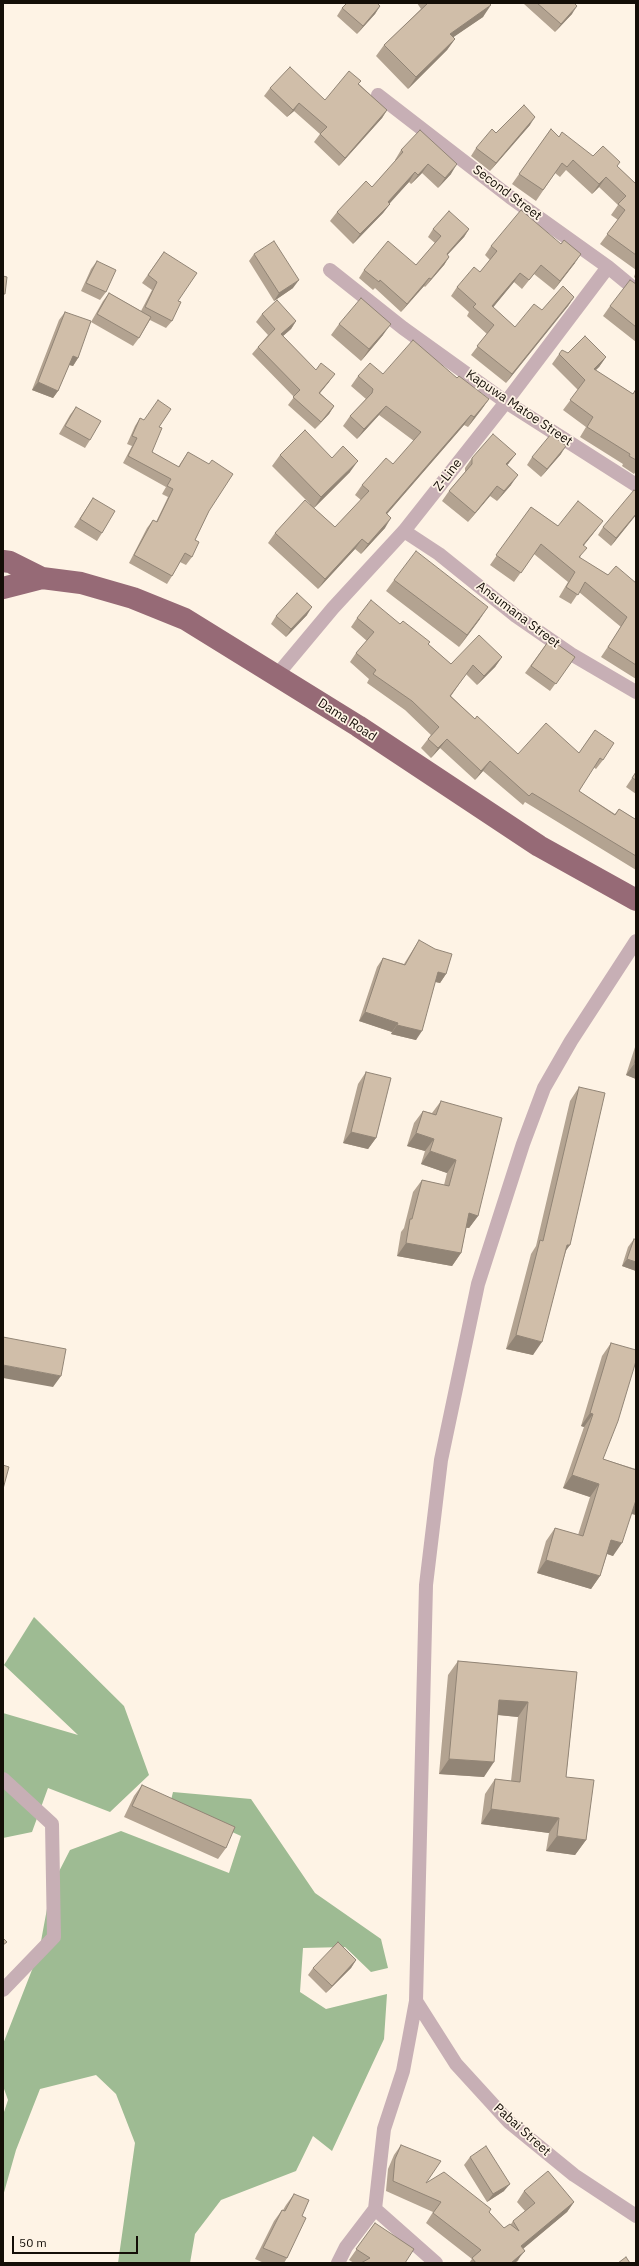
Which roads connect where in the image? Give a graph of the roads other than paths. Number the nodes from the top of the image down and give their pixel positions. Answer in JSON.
{"nodes":[{"id":1,"x":378,"y":95,"type":"dead end"},
{"id":2,"x":608,"y":267,"type":"junction"},
{"id":3,"x":330,"y":270,"type":"dead end"},
{"id":4,"x":636,"y":290,"type":"edge"},
{"id":5,"x":506,"y":402,"type":"junction"},
{"id":6,"x":636,"y":485,"type":"edge"},
{"id":7,"x":404,"y":531,"type":"junction"},
{"id":8,"x":3,"y":561,"type":"edge"},
{"id":9,"x":42,"y":578,"type":"junction"},
{"id":10,"x":3,"y":588,"type":"edge"},
{"id":11,"x":277,"y":674,"type":"junction"},
{"id":12,"x":636,"y":692,"type":"edge"},
{"id":13,"x":636,"y":900,"type":"edge"},
{"id":14,"x":636,"y":941,"type":"edge"},
{"id":15,"x":3,"y":1779,"type":"edge"},
{"id":16,"x":3,"y":1990,"type":"edge"},
{"id":17,"x":416,"y":2001,"type":"junction"},
{"id":18,"x":375,"y":2209,"type":"junction"},
{"id":19,"x":636,"y":2216,"type":"edge"},
{"id":20,"x":338,"y":2263,"type":"edge"},
{"id":21,"x":436,"y":2263,"type":"edge"}],
"edges":[{"from":1,"to":2,"type":"street","name":"Second Street"},
{"from":2,"to":4,"type":"street","name":"Second Street"},
{"from":2,"to":5,"type":"street","name":"Z-Line"},
{"from":3,"to":5,"type":"street","name":"Kapuwa Matoe Street"},
{"from":5,"to":6,"type":"street","name":"Kapuwa Matoe Street"},
{"from":5,"to":7,"type":"street","name":"Z-Line"},
{"from":7,"to":11,"type":"street","name":"Z-Line"},
{"from":7,"to":12,"type":"street","name":"Ansumana Street"},
{"from":8,"to":9,"type":"highway"},
{"from":9,"to":10,"type":"highway"},
{"from":9,"to":11,"type":"highway","name":"Dama Road"},
{"from":11,"to":13,"type":"highway","name":"Dama Road"},
{"from":14,"to":17,"type":"street"},
{"from":15,"to":16,"type":"street"},
{"from":17,"to":18,"type":"street"},
{"from":17,"to":19,"type":"street","name":"Pabai Street"},
{"from":18,"to":20,"type":"street"},
{"from":18,"to":21,"type":"street"}]}
